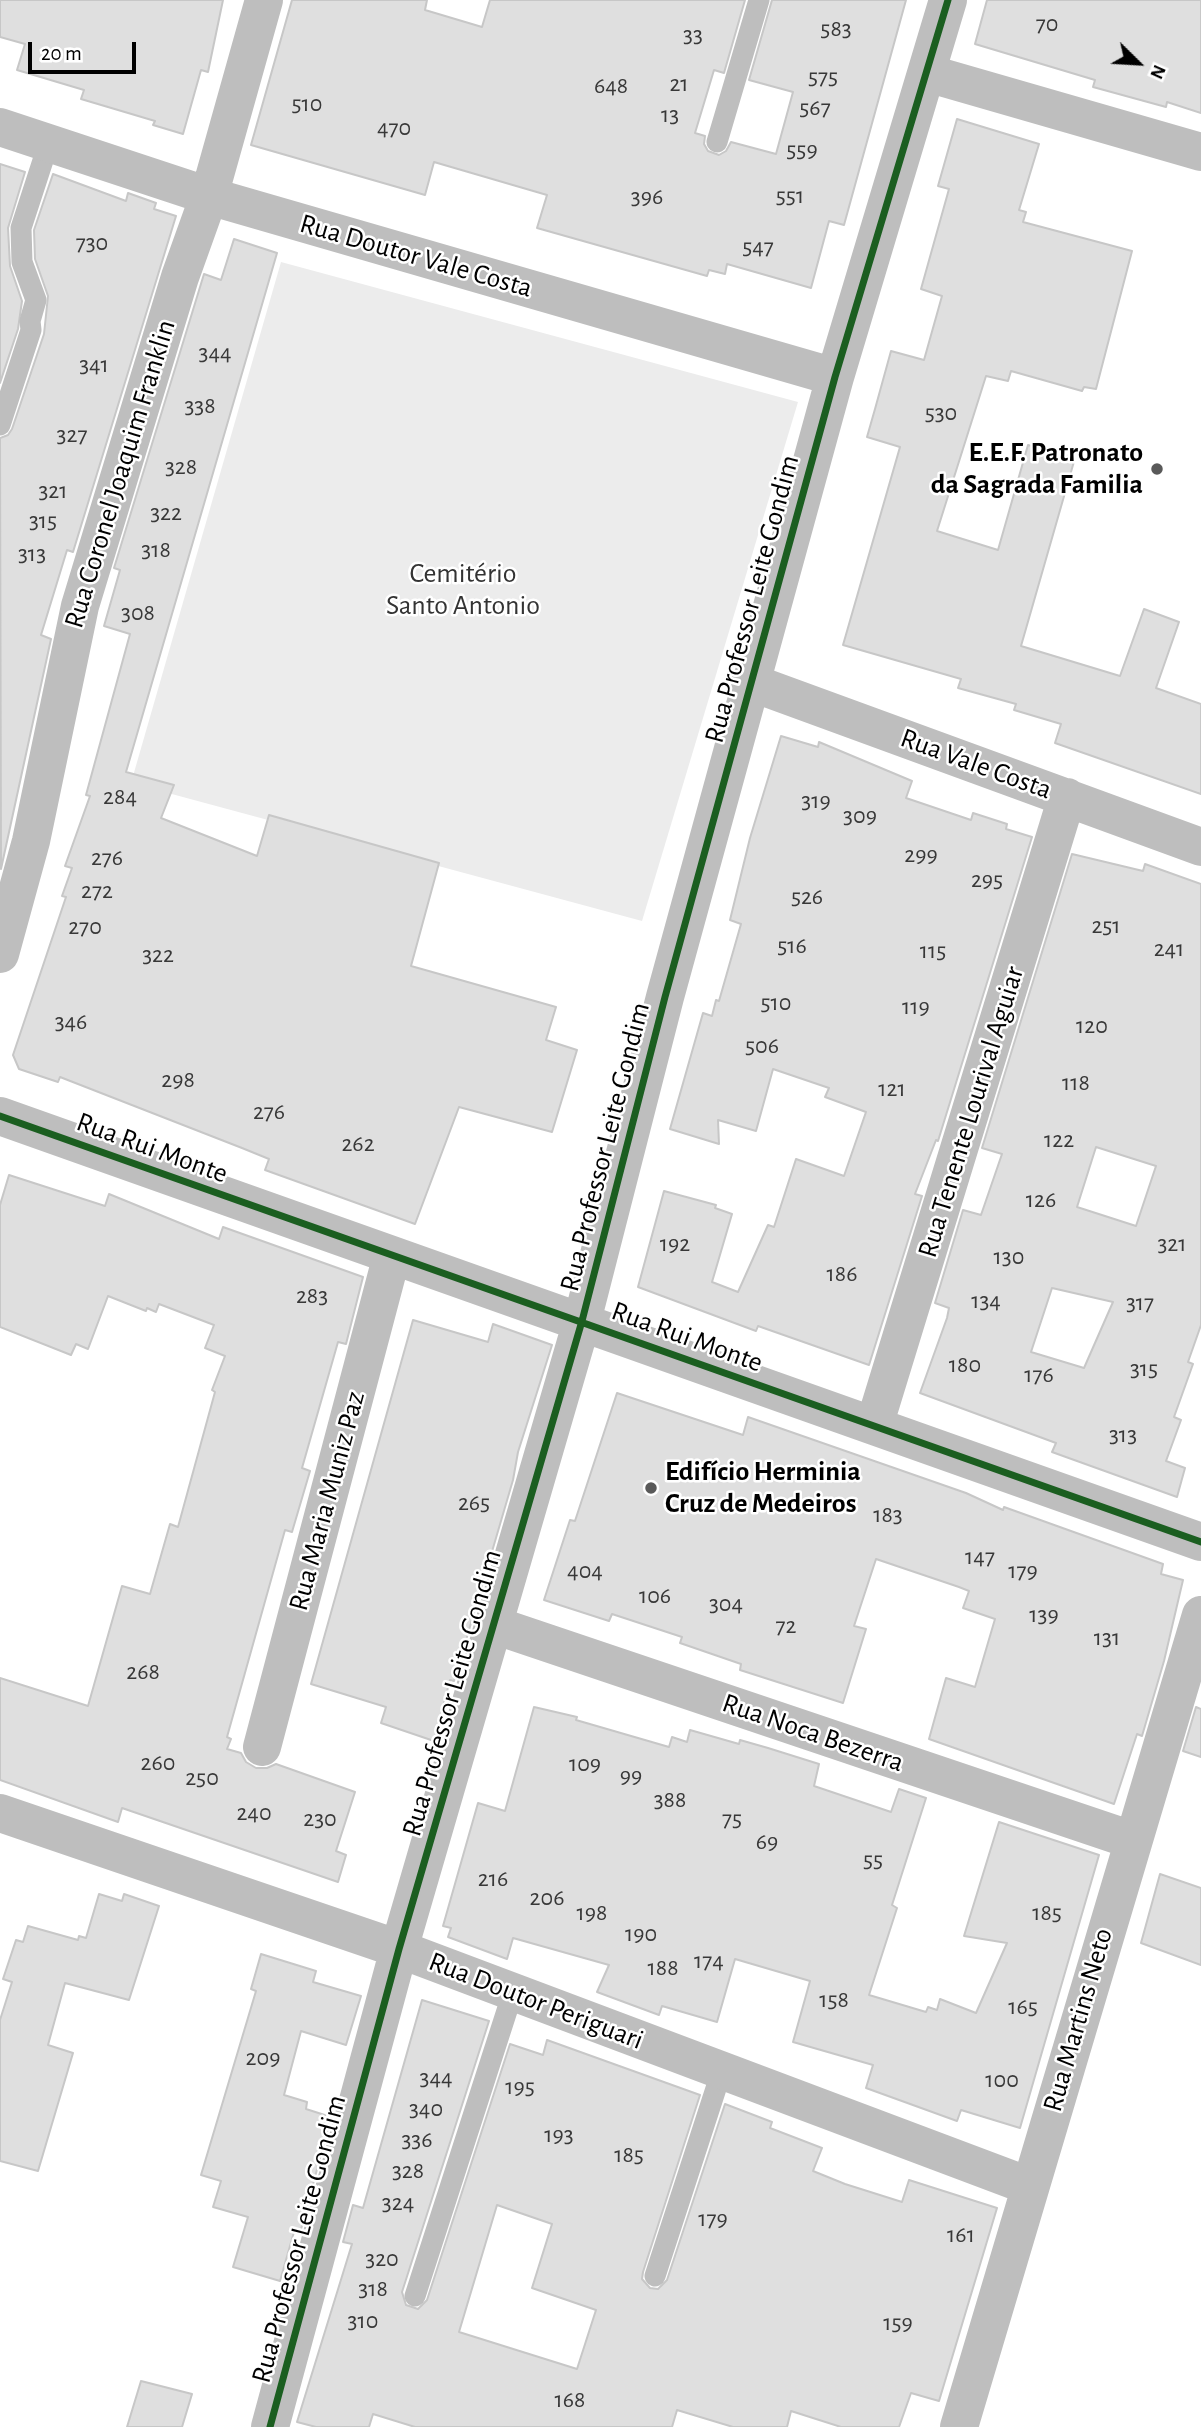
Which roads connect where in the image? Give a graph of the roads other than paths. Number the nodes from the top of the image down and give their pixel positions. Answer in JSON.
{"nodes":[{"id":1,"x":264,"y":0,"type":"edge"},
{"id":2,"x":758,"y":0,"type":"edge"},
{"id":3,"x":948,"y":0,"type":"edge"},
{"id":4,"x":927,"y":73,"type":"junction"},
{"id":5,"x":0,"y":127,"type":"edge"},
{"id":6,"x":49,"y":142,"type":"junction"},
{"id":7,"x":717,"y":142,"type":"dead end"},
{"id":8,"x":1201,"y":152,"type":"edge"},
{"id":9,"x":209,"y":196,"type":"junction"},
{"id":10,"x":835,"y":377,"type":"junction"},
{"id":11,"x":0,"y":425,"type":"edge"},
{"id":12,"x":750,"y":682,"type":"junction"},
{"id":13,"x":1067,"y":797,"type":"junction"},
{"id":14,"x":1201,"y":847,"type":"edge"},
{"id":15,"x":0,"y":954,"type":"edge"},
{"id":16,"x":0,"y":1116,"type":"edge"},
{"id":17,"x":392,"y":1255,"type":"junction"},
{"id":18,"x":582,"y":1321,"type":"junction"},
{"id":19,"x":874,"y":1426,"type":"junction"},
{"id":20,"x":1198,"y":1529,"type":"edge"},
{"id":21,"x":1201,"y":1615,"type":"edge"},
{"id":22,"x":494,"y":1625,"type":"junction"},
{"id":23,"x":262,"y":1746,"type":"dead end"},
{"id":24,"x":0,"y":1813,"type":"edge"},
{"id":25,"x":1132,"y":1840,"type":"junction"},
{"id":26,"x":399,"y":1949,"type":"junction"},
{"id":27,"x":513,"y":1992,"type":"junction"},
{"id":28,"x":722,"y":2070,"type":"junction"},
{"id":29,"x":1029,"y":2186,"type":"junction"},
{"id":30,"x":655,"y":2276,"type":"dead end"},
{"id":31,"x":415,"y":2296,"type":"dead end"},
{"id":32,"x":270,"y":2427,"type":"edge"},
{"id":33,"x":958,"y":2427,"type":"edge"}],
"edges":[{"from":1,"to":9,"type":"street","name":"Rua Coronel Joaquim Franklin"},
{"from":2,"to":7,"type":"lane"},
{"from":3,"to":4,"type":"street","name":"Rua Professor Leite Gondim"},
{"from":4,"to":8,"type":"street"},
{"from":4,"to":10,"type":"street","name":"Rua Professor Leite Gondim"},
{"from":5,"to":6,"type":"street","name":"Rua Doutor Vale Costa"},
{"from":6,"to":9,"type":"street","name":"Rua Doutor Vale Costa"},
{"from":6,"to":11,"type":"lane"},
{"from":9,"to":10,"type":"street","name":"Rua Doutor Vale Costa"},
{"from":9,"to":15,"type":"street","name":"Rua Coronel Joaquim Franklin"},
{"from":10,"to":12,"type":"street","name":"Rua Professor Leite Gondim"},
{"from":12,"to":13,"type":"street","name":"Rua Vale Costa"},
{"from":12,"to":18,"type":"street","name":"Rua Professor Leite Gondim"},
{"from":13,"to":14,"type":"street","name":"Rua Vale Costa"},
{"from":13,"to":19,"type":"street","name":"Rua Tenente Lourival Aguiar"},
{"from":16,"to":17,"type":"street","name":"Rua Rui Monte"},
{"from":17,"to":18,"type":"street","name":"Rua Rui Monte"},
{"from":17,"to":23,"type":"street","name":"Rua Maria Muniz Paz"},
{"from":18,"to":19,"type":"street","name":"Rua Rui Monte"},
{"from":18,"to":22,"type":"street","name":"Rua Professor Leite Gondim"},
{"from":19,"to":20,"type":"street","name":"Rua Rui Monte"},
{"from":21,"to":25,"type":"street","name":"Rua Martins Neto"},
{"from":22,"to":25,"type":"street","name":"Rua Noca Bezerra"},
{"from":22,"to":26,"type":"street","name":"Rua Professor Leite Gondim"},
{"from":24,"to":26,"type":"street","name":"Rua Doutor Periguari"},
{"from":25,"to":29,"type":"street","name":"Rua Martins Neto"},
{"from":26,"to":27,"type":"street","name":"Rua Doutor Periguari"},
{"from":26,"to":32,"type":"street","name":"Rua Professor Leite Gondim"},
{"from":27,"to":28,"type":"street","name":"Rua Doutor Periguari"},
{"from":27,"to":31,"type":"lane"},
{"from":28,"to":29,"type":"street","name":"Rua Doutor Periguari"},
{"from":28,"to":30,"type":"lane"},
{"from":29,"to":33,"type":"street","name":"Rua Martins Neto"}]}
